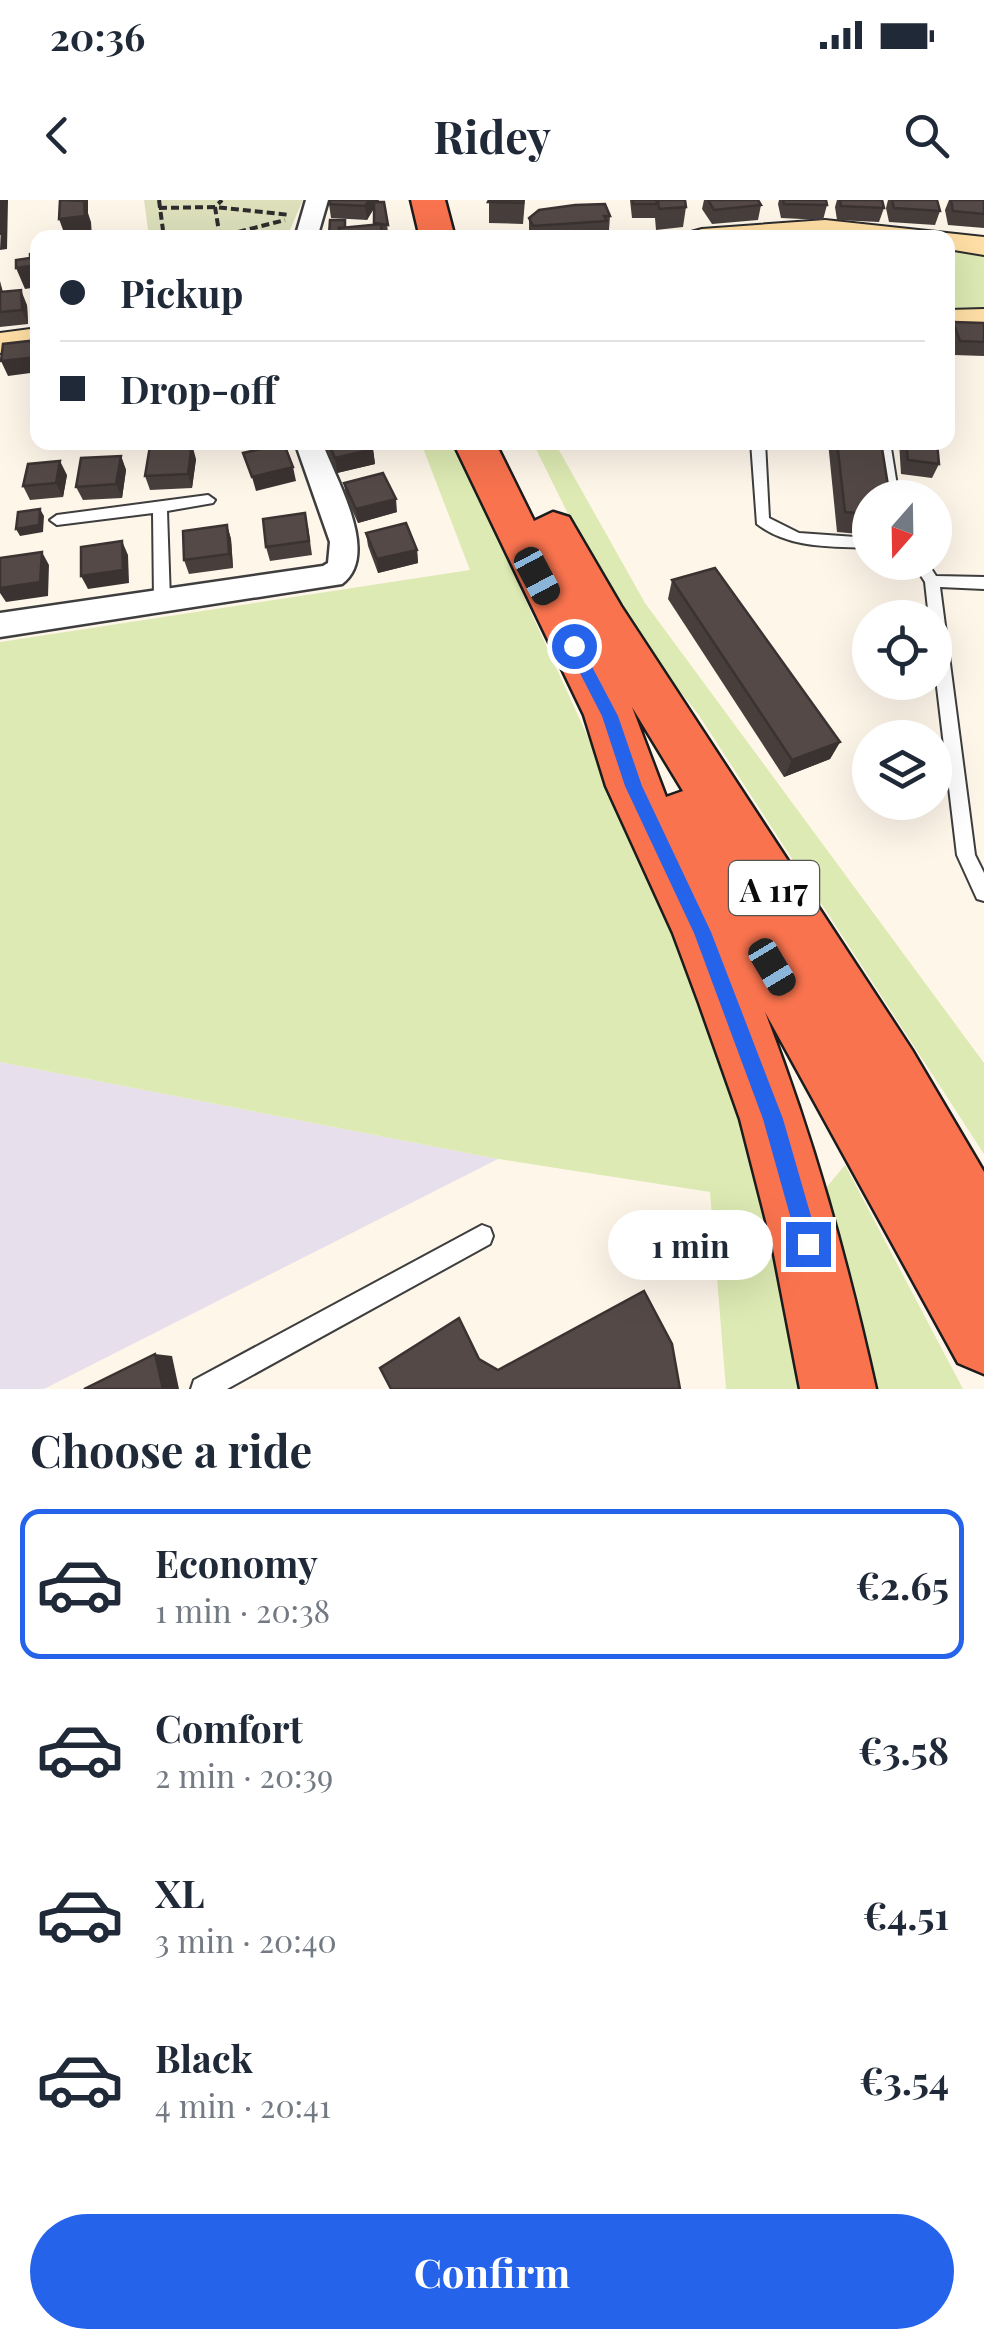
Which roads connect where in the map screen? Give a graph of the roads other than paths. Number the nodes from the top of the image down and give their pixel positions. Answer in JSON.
{"nodes":[{"id":1,"x":403,"y":200,"type":"edge"},
{"id":2,"x":428,"y":200,"type":"edge"},
{"id":3,"x":409,"y":230,"type":"edge"},
{"id":4,"x":436,"y":230,"type":"edge"},
{"id":5,"x":955,"y":241,"type":"edge"},
{"id":6,"x":984,"y":246,"type":"edge"},
{"id":7,"x":984,"y":319,"type":"edge"},
{"id":8,"x":955,"y":320,"type":"edge"},
{"id":9,"x":30,"y":339,"type":"edge"},
{"id":10,"x":0,"y":342,"type":"edge"},
{"id":11,"x":311,"y":450,"type":"edge"},
{"id":12,"x":478,"y":450,"type":"edge"},
{"id":13,"x":510,"y":450,"type":"edge"},
{"id":14,"x":758,"y":450,"type":"edge"},
{"id":15,"x":885,"y":450,"type":"edge"},
{"id":16,"x":889,"y":480,"type":"edge"},
{"id":17,"x":208,"y":500,"type":"dead end"},
{"id":18,"x":160,"y":507,"type":"junction"},
{"id":19,"x":57,"y":520,"type":"dead end"},
{"id":20,"x":852,"y":542,"type":"edge"},
{"id":21,"x":932,"y":580,"type":"joint"},
{"id":22,"x":984,"y":583,"type":"edge"},
{"id":23,"x":162,"y":600,"type":"junction"},
{"id":24,"x":0,"y":625,"type":"edge"},
{"id":25,"x":610,"y":716,"type":"junction"},
{"id":26,"x":984,"y":893,"type":"edge"},
{"id":27,"x":888,"y":1073,"type":"junction"},
{"id":28,"x":984,"y":1189,"type":"edge"},
{"id":29,"x":482,"y":1236,"type":"dead end"},
{"id":30,"x":984,"y":1240,"type":"edge"},
{"id":31,"x":984,"y":1337,"type":"edge"},
{"id":32,"x":202,"y":1389,"type":"edge"},
{"id":33,"x":838,"y":1389,"type":"edge"}],
"edges":[{"from":1,"to":3,"type":"highway"},
{"from":2,"to":4,"type":"highway"},
{"from":5,"to":6,"type":"street"},
{"from":7,"to":8,"type":"street"},
{"from":9,"to":10,"type":"street"},
{"from":11,"to":23,"type":"street"},
{"from":12,"to":25,"type":"highway"},
{"from":13,"to":27,"type":"highway","number":"A 117"},
{"from":14,"to":20,"type":"lane"},
{"from":15,"to":16,"type":"lane"},
{"from":17,"to":18,"type":"lane"},
{"from":18,"to":19,"type":"lane"},
{"from":18,"to":23,"type":"lane"},
{"from":21,"to":22,"type":"lane"},
{"from":21,"to":26,"type":"lane"},
{"from":23,"to":24,"type":"street"},
{"from":25,"to":31,"type":"highway"},
{"from":25,"to":33,"type":"highway"},
{"from":27,"to":28,"type":"highway"},
{"from":27,"to":30,"type":"highway"},
{"from":29,"to":32,"type":"lane"}]}
